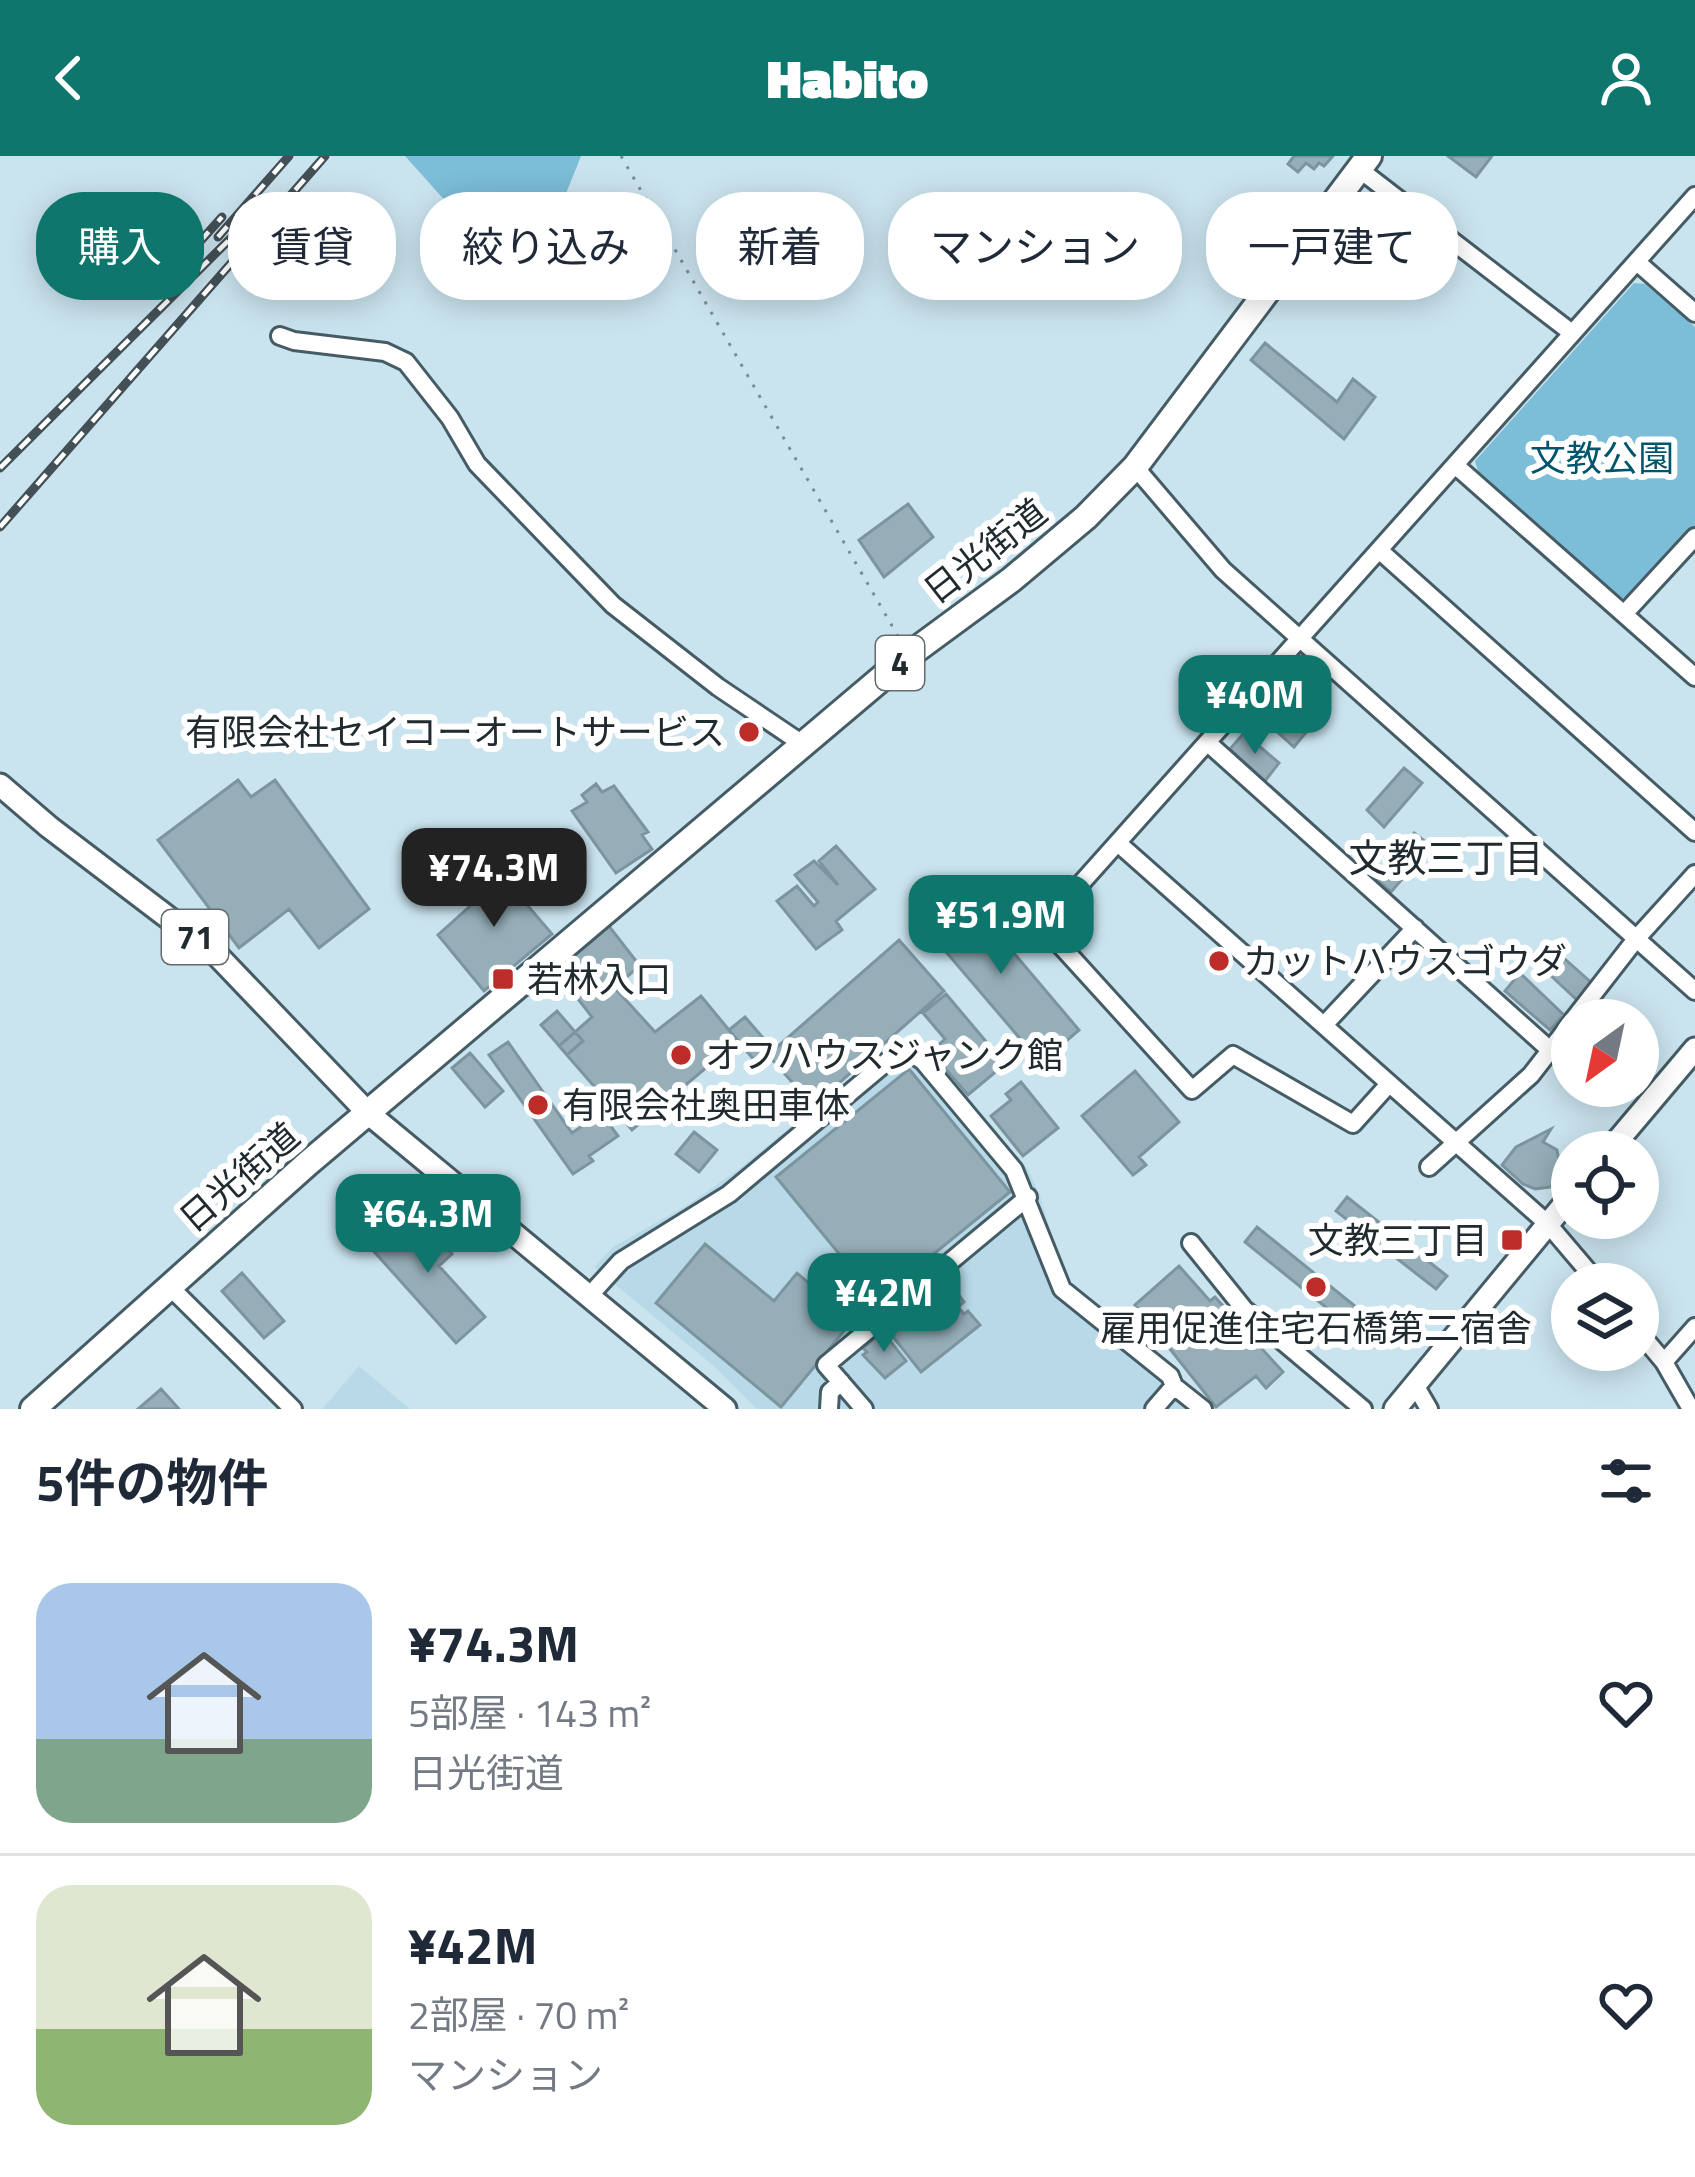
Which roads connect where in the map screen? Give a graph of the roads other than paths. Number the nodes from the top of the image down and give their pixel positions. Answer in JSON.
{"nodes":[{"id":1,"x":1364,"y":163,"type":"edge"},
{"id":2,"x":1695,"y":196,"type":"edge"},
{"id":3,"x":1637,"y":262,"type":"junction"},
{"id":4,"x":1695,"y":314,"type":"edge"},
{"id":5,"x":1572,"y":333,"type":"junction"},
{"id":6,"x":280,"y":336,"type":"dead end"},
{"id":7,"x":1455,"y":465,"type":"junction"},
{"id":8,"x":1136,"y":467,"type":"junction"},
{"id":9,"x":1695,"y":537,"type":"edge"},
{"id":10,"x":1379,"y":550,"type":"junction"},
{"id":11,"x":1624,"y":614,"type":"junction"},
{"id":12,"x":1300,"y":640,"type":"junction"},
{"id":13,"x":1695,"y":677,"type":"edge"},
{"id":14,"x":1208,"y":742,"type":"junction"},
{"id":15,"x":804,"y":745,"type":"junction"},
{"id":16,"x":0,"y":785,"type":"edge"},
{"id":17,"x":1695,"y":832,"type":"edge"},
{"id":18,"x":1120,"y":844,"type":"junction"},
{"id":19,"x":1695,"y":874,"type":"edge"},
{"id":20,"x":1415,"y":928,"type":"junction"},
{"id":21,"x":1636,"y":939,"type":"junction"},
{"id":22,"x":1695,"y":992,"type":"edge"},
{"id":23,"x":1590,"y":999,"type":"edge"},
{"id":24,"x":1324,"y":1025,"type":"junction"},
{"id":25,"x":1695,"y":1049,"type":"edge"},
{"id":26,"x":1550,"y":1051,"type":"joint"},
{"id":27,"x":1389,"y":1084,"type":"junction"},
{"id":28,"x":368,"y":1113,"type":"junction"},
{"id":29,"x":1626,"y":1131,"type":"edge"},
{"id":30,"x":1456,"y":1143,"type":"junction"},
{"id":31,"x":1429,"y":1167,"type":"dead end"},
{"id":32,"x":1028,"y":1197,"type":"junction"},
{"id":33,"x":1551,"y":1220,"type":"edge"},
{"id":34,"x":1548,"y":1224,"type":"junction"},
{"id":35,"x":1191,"y":1243,"type":"dead end"},
{"id":36,"x":1581,"y":1263,"type":"edge"},
{"id":37,"x":170,"y":1286,"type":"junction"},
{"id":38,"x":590,"y":1294,"type":"junction"},
{"id":39,"x":1695,"y":1328,"type":"edge"},
{"id":40,"x":1659,"y":1356,"type":"edge"},
{"id":41,"x":1664,"y":1362,"type":"junction"},
{"id":42,"x":841,"y":1382,"type":"junction"},
{"id":43,"x":1415,"y":1385,"type":"junction"},
{"id":44,"x":1174,"y":1386,"type":"junction"},
{"id":45,"x":33,"y":1409,"type":"edge"},
{"id":46,"x":293,"y":1409,"type":"edge"},
{"id":47,"x":725,"y":1409,"type":"edge"},
{"id":48,"x":829,"y":1409,"type":"edge"},
{"id":49,"x":864,"y":1409,"type":"edge"},
{"id":50,"x":1154,"y":1409,"type":"edge"},
{"id":51,"x":1203,"y":1409,"type":"edge"},
{"id":52,"x":1364,"y":1409,"type":"edge"},
{"id":53,"x":1395,"y":1409,"type":"edge"},
{"id":54,"x":1429,"y":1409,"type":"edge"},
{"id":55,"x":1691,"y":1409,"type":"edge"}],
"edges":[{"from":1,"to":5,"type":"street"},
{"from":1,"to":8,"type":"highway","name":"日光街道","number":"4"},
{"from":2,"to":3,"type":"street"},
{"from":3,"to":4,"type":"street"},
{"from":3,"to":5,"type":"street"},
{"from":5,"to":7,"type":"street"},
{"from":6,"to":15,"type":"street"},
{"from":7,"to":10,"type":"street"},
{"from":7,"to":11,"type":"street"},
{"from":8,"to":12,"type":"street"},
{"from":8,"to":15,"type":"highway","name":"日光街道","number":"4"},
{"from":9,"to":11,"type":"street"},
{"from":10,"to":12,"type":"street"},
{"from":10,"to":17,"type":"street"},
{"from":11,"to":13,"type":"street"},
{"from":12,"to":14,"type":"street"},
{"from":12,"to":21,"type":"street"},
{"from":14,"to":18,"type":"street"},
{"from":14,"to":20,"type":"street"},
{"from":15,"to":28,"type":"highway","name":"日光街道","number":"4"},
{"from":16,"to":28,"type":"main road","number":"71"},
{"from":18,"to":24,"type":"street"},
{"from":18,"to":27,"type":"street"},
{"from":19,"to":21,"type":"street"},
{"from":20,"to":24,"type":"street"},
{"from":20,"to":26,"type":"street"},
{"from":21,"to":22,"type":"street"},
{"from":21,"to":23,"type":"street"},
{"from":24,"to":27,"type":"street"},
{"from":25,"to":29,"type":"main road"},
{"from":26,"to":30,"type":"street"},
{"from":27,"to":30,"type":"street"},
{"from":28,"to":37,"type":"highway","name":"日光街道","number":"4"},
{"from":28,"to":38,"type":"main road","number":"71"},
{"from":30,"to":31,"type":"street"},
{"from":30,"to":34,"type":"street"},
{"from":32,"to":38,"type":"street"},
{"from":32,"to":42,"type":"street"},
{"from":32,"to":44,"type":"street"},
{"from":33,"to":34,"type":"main road"},
{"from":34,"to":36,"type":"street"},
{"from":34,"to":43,"type":"main road"},
{"from":35,"to":52,"type":"street"},
{"from":37,"to":45,"type":"highway","name":"日光街道","number":"4"},
{"from":37,"to":46,"type":"street"},
{"from":38,"to":47,"type":"main road","number":"71"},
{"from":39,"to":41,"type":"street"},
{"from":40,"to":41,"type":"street"},
{"from":41,"to":55,"type":"street"},
{"from":42,"to":48,"type":"street"},
{"from":42,"to":49,"type":"street"},
{"from":43,"to":53,"type":"main road"},
{"from":43,"to":54,"type":"street"},
{"from":44,"to":50,"type":"street"},
{"from":44,"to":51,"type":"street"}]}
